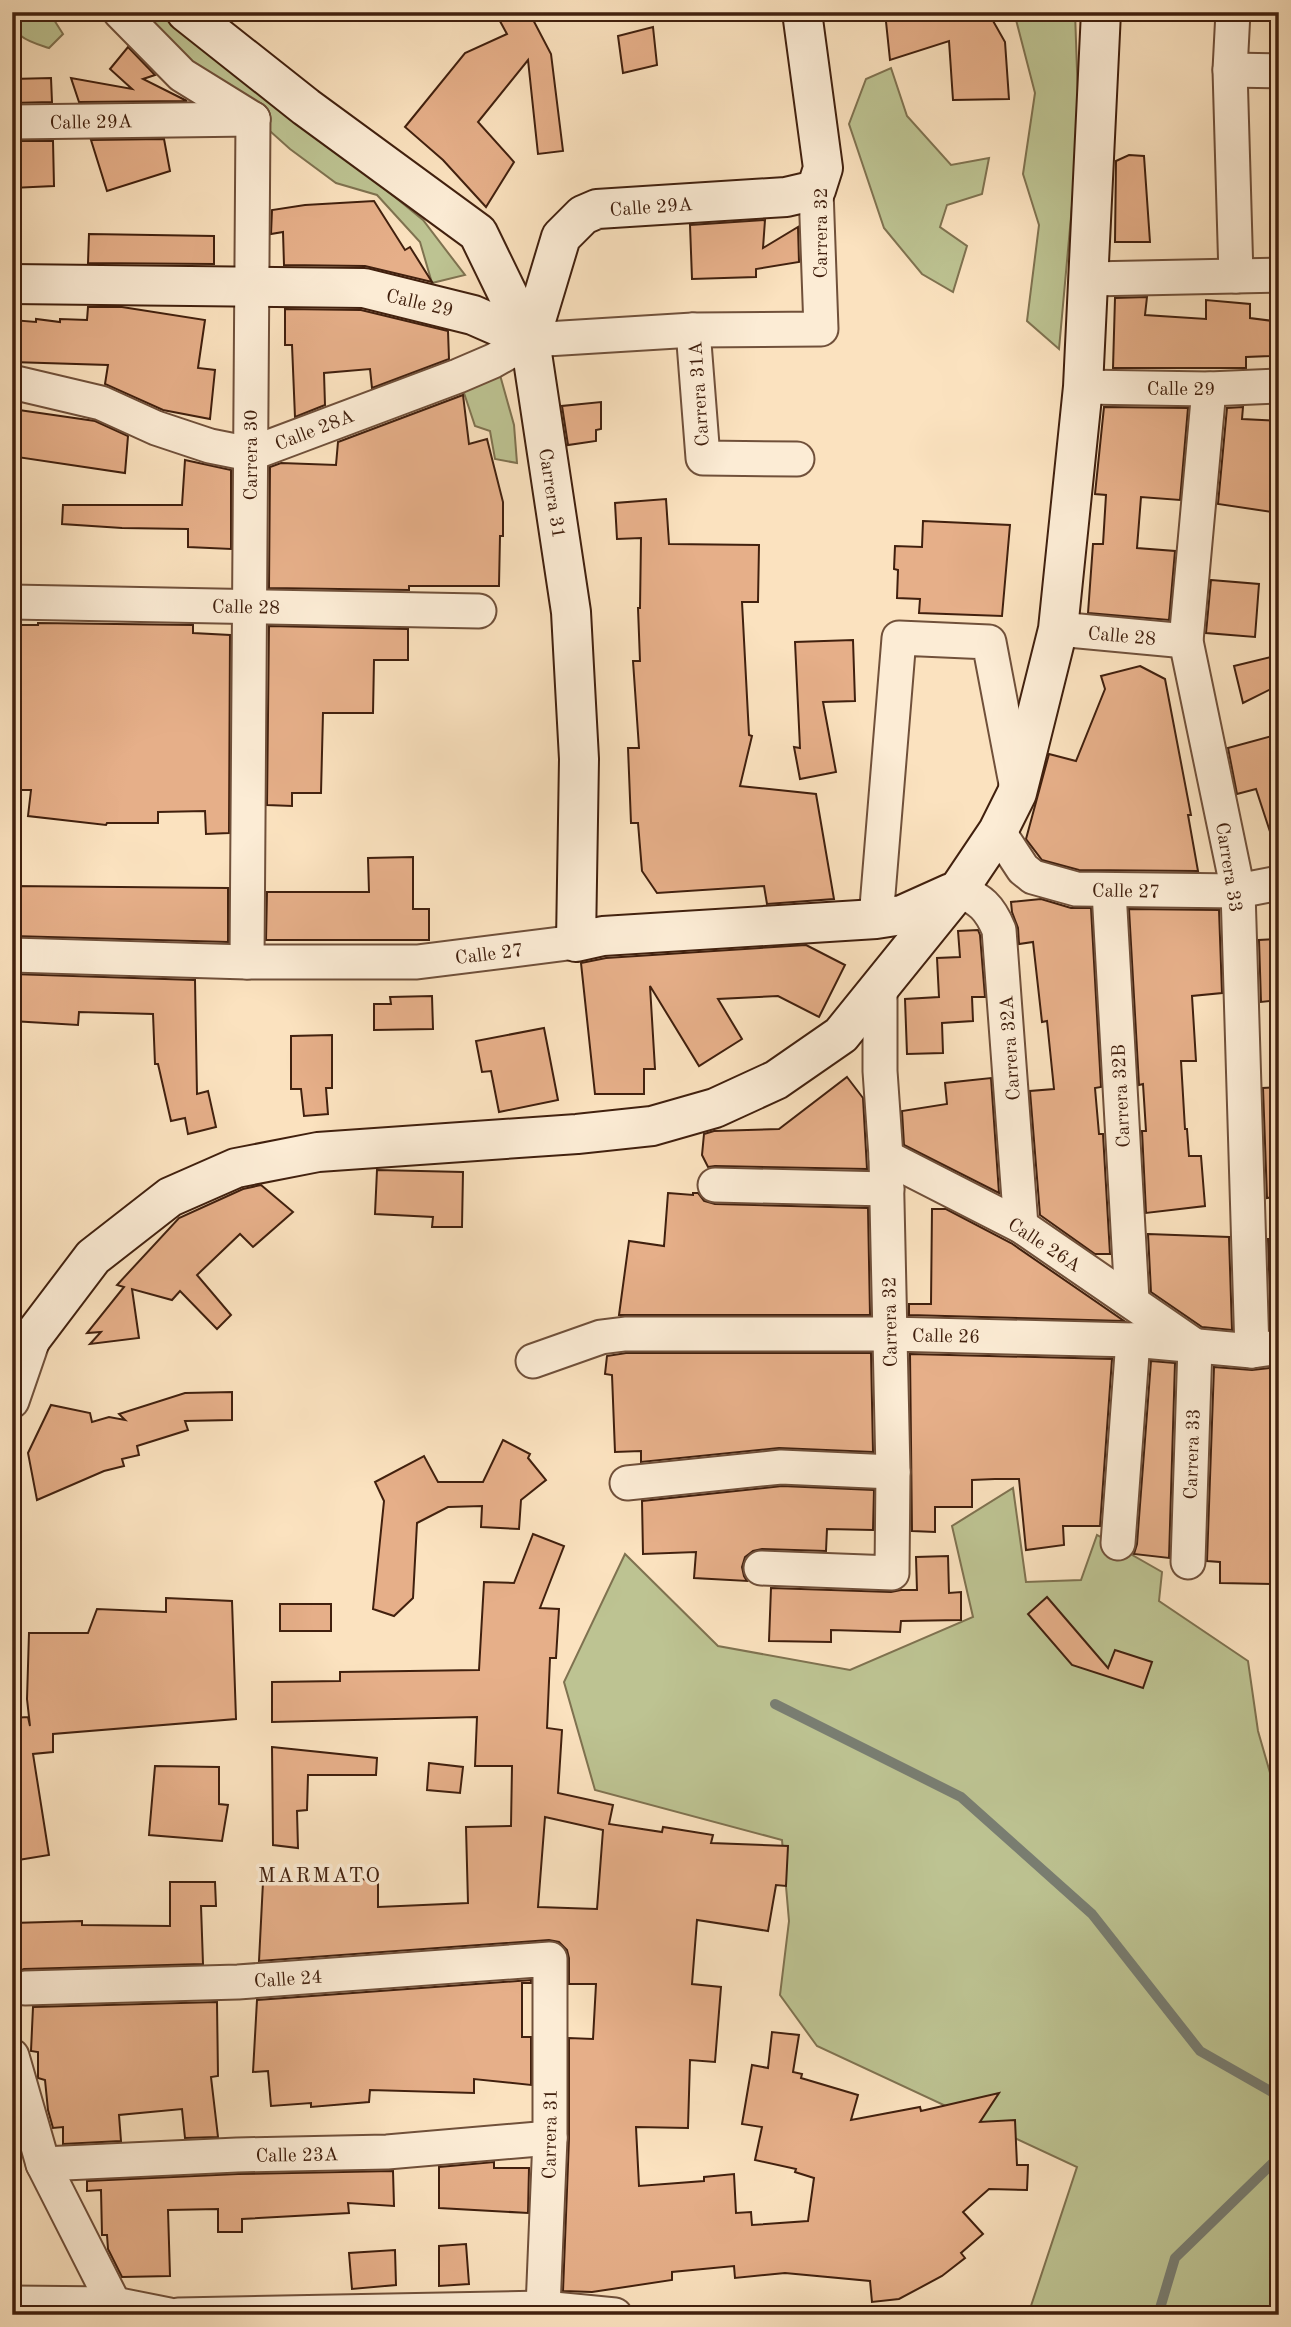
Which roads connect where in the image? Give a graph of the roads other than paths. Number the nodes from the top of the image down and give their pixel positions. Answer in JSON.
{"nodes":[{"id":1,"x":120,"y":12,"type":"edge"},
{"id":2,"x":186,"y":12,"type":"edge"},
{"id":3,"x":802,"y":12,"type":"edge"},
{"id":4,"x":1101,"y":12,"type":"edge"},
{"id":5,"x":1233,"y":12,"type":"edge"},
{"id":6,"x":1230,"y":70,"type":"junction"},
{"id":7,"x":1279,"y":71,"type":"edge"},
{"id":8,"x":253,"y":119,"type":"junction"},
{"id":9,"x":12,"y":122,"type":"edge"},
{"id":10,"x":816,"y":190,"type":"junction"},
{"id":11,"x":1279,"y":275,"type":"edge"},
{"id":12,"x":1236,"y":276,"type":"junction"},
{"id":13,"x":1090,"y":279,"type":"junction"},
{"id":14,"x":12,"y":284,"type":"edge"},
{"id":15,"x":251,"y":287,"type":"junction"},
{"id":16,"x":821,"y":329,"type":"joint"},
{"id":17,"x":693,"y":330,"type":"junction"},
{"id":18,"x":530,"y":340,"type":"junction"},
{"id":19,"x":12,"y":382,"type":"edge"},
{"id":20,"x":1279,"y":386,"type":"edge"},
{"id":21,"x":1083,"y":387,"type":"junction"},
{"id":22,"x":1209,"y":389,"type":"junction"},
{"id":23,"x":250,"y":454,"type":"junction"},
{"id":24,"x":797,"y":459,"type":"dead end"},
{"id":25,"x":12,"y":602,"type":"edge"},
{"id":26,"x":249,"y":607,"type":"junction"},
{"id":27,"x":479,"y":611,"type":"dead end"},
{"id":28,"x":1058,"y":629,"type":"junction"},
{"id":29,"x":1186,"y":640,"type":"junction"},
{"id":30,"x":1017,"y":793,"type":"junction"},
{"id":31,"x":998,"y":831,"type":"junction"},
{"id":32,"x":1279,"y":883,"type":"edge"},
{"id":33,"x":959,"y":890,"type":"junction"},
{"id":34,"x":1109,"y":891,"type":"junction"},
{"id":35,"x":1237,"y":891,"type":"junction"},
{"id":36,"x":876,"y":919,"type":"junction"},
{"id":37,"x":576,"y":942,"type":"junction"},
{"id":38,"x":12,"y":955,"type":"edge"},
{"id":39,"x":247,"y":962,"type":"junction"},
{"id":40,"x":880,"y":986,"type":"junction"},
{"id":41,"x":841,"y":1035,"type":"junction"},
{"id":42,"x":880,"y":1071,"type":"junction"},
{"id":43,"x":887,"y":1173,"type":"junction"},
{"id":44,"x":715,"y":1185,"type":"dead end"},
{"id":45,"x":1021,"y":1226,"type":"junction"},
{"id":46,"x":1132,"y":1300,"type":"junction"},
{"id":47,"x":889,"y":1334,"type":"junction"},
{"id":48,"x":1133,"y":1340,"type":"junction"},
{"id":49,"x":1195,"y":1346,"type":"junction"},
{"id":50,"x":1265,"y":1349,"type":"edge"},
{"id":51,"x":23,"y":1350,"type":"edge"},
{"id":52,"x":533,"y":1361,"type":"dead end"},
{"id":53,"x":12,"y":1401,"type":"edge"},
{"id":54,"x":893,"y":1472,"type":"junction"},
{"id":55,"x":627,"y":1483,"type":"dead end"},
{"id":56,"x":1118,"y":1544,"type":"dead end"},
{"id":57,"x":1188,"y":1562,"type":"dead end"},
{"id":58,"x":761,"y":1568,"type":"dead end"},
{"id":59,"x":550,"y":1959,"type":"joint"},
{"id":60,"x":25,"y":1988,"type":"dead end"},
{"id":61,"x":12,"y":2056,"type":"edge"},
{"id":62,"x":12,"y":2109,"type":"edge"},
{"id":63,"x":550,"y":2138,"type":"junction"},
{"id":64,"x":43,"y":2164,"type":"junction"},
{"id":65,"x":12,"y":2304,"type":"edge"},
{"id":66,"x":543,"y":2308,"type":"junction"},
{"id":67,"x":116,"y":2309,"type":"edge"},
{"id":68,"x":169,"y":2315,"type":"edge"},
{"id":69,"x":178,"y":2315,"type":"edge"},
{"id":70,"x":615,"y":2315,"type":"edge"}],
"edges":[{"from":1,"to":8,"type":"street"},
{"from":2,"to":18,"type":"street","name":"Carrera 31"},
{"from":3,"to":10,"type":"street","name":"Carrera 32"},
{"from":4,"to":13,"type":"street"},
{"from":5,"to":6,"type":"street"},
{"from":6,"to":7,"type":"street"},
{"from":6,"to":12,"type":"street"},
{"from":8,"to":9,"type":"street","name":"Calle 29A"},
{"from":8,"to":15,"type":"street","name":"Carrera 30"},
{"from":10,"to":16,"type":"street","name":"Carrera 32"},
{"from":10,"to":18,"type":"street","name":"Calle 29A"},
{"from":11,"to":12,"type":"street"},
{"from":12,"to":13,"type":"street"},
{"from":13,"to":21,"type":"street"},
{"from":14,"to":15,"type":"street","name":"Calle 29"},
{"from":15,"to":18,"type":"street","name":"Calle 29"},
{"from":15,"to":23,"type":"street","name":"Carrera 30"},
{"from":16,"to":17,"type":"street","name":"Calle 29"},
{"from":17,"to":18,"type":"street","name":"Calle 29"},
{"from":17,"to":24,"type":"street","name":"Carrera 31A"},
{"from":18,"to":23,"type":"street","name":"Calle 28A"},
{"from":18,"to":37,"type":"street","name":"Carrera 31"},
{"from":19,"to":23,"type":"street","name":"Calle 28A"},
{"from":20,"to":22,"type":"street","name":"Calle 29"},
{"from":21,"to":22,"type":"street","name":"Calle 29"},
{"from":21,"to":28,"type":"street"},
{"from":22,"to":29,"type":"street","name":"Carrera 33"},
{"from":23,"to":26,"type":"street","name":"Carrera 30"},
{"from":25,"to":26,"type":"street","name":"Calle 28"},
{"from":26,"to":27,"type":"street","name":"Calle 28"},
{"from":26,"to":39,"type":"street","name":"Carrera 30"},
{"from":28,"to":29,"type":"street","name":"Calle 28"},
{"from":28,"to":30,"type":"street"},
{"from":29,"to":35,"type":"street","name":"Carrera 33"},
{"from":30,"to":31,"type":"street"},
{"from":30,"to":36,"type":"street"},
{"from":31,"to":33,"type":"street"},
{"from":31,"to":34,"type":"street","name":"Calle 27"},
{"from":32,"to":35,"type":"street","name":"Calle 27"},
{"from":33,"to":36,"type":"street","name":"Calle 27"},
{"from":33,"to":40,"type":"street"},
{"from":33,"to":45,"type":"street","name":"Carrera 32A"},
{"from":34,"to":35,"type":"street","name":"Calle 27"},
{"from":34,"to":46,"type":"street","name":"Carrera 32B"},
{"from":35,"to":50,"type":"street","name":"Carrera 33"},
{"from":36,"to":37,"type":"street","name":"Calle 27"},
{"from":37,"to":39,"type":"street","name":"Calle 27"},
{"from":38,"to":39,"type":"street","name":"Calle 27"},
{"from":40,"to":41,"type":"street"},
{"from":40,"to":42,"type":"street","name":"Carrera 32"},
{"from":41,"to":42,"type":"street"},
{"from":41,"to":51,"type":"street"},
{"from":42,"to":43,"type":"street","name":"Carrera 32"},
{"from":43,"to":44,"type":"street"},
{"from":43,"to":45,"type":"street","name":"Calle 26A"},
{"from":43,"to":47,"type":"street","name":"Carrera 32"},
{"from":45,"to":46,"type":"street","name":"Calle 26A"},
{"from":46,"to":49,"type":"street","name":"Calle 26A"},
{"from":47,"to":48,"type":"street","name":"Calle 26"},
{"from":47,"to":52,"type":"street","name":"Calle 26"},
{"from":47,"to":54,"type":"street","name":"Carrera 32"},
{"from":48,"to":49,"type":"street","name":"Calle 26"},
{"from":48,"to":56,"type":"street"},
{"from":49,"to":50,"type":"street","name":"Calle 26"},
{"from":49,"to":57,"type":"street","name":"Carrera 33"},
{"from":51,"to":53,"type":"street"},
{"from":54,"to":55,"type":"street"},
{"from":54,"to":58,"type":"street","name":"Carrera 32"},
{"from":59,"to":60,"type":"street","name":"Calle 24"},
{"from":59,"to":63,"type":"street","name":"Carrera 31"},
{"from":61,"to":64,"type":"street"},
{"from":62,"to":64,"type":"street"},
{"from":63,"to":64,"type":"street","name":"Calle 23A"},
{"from":63,"to":66,"type":"street","name":"Carrera 31"},
{"from":64,"to":67,"type":"street"},
{"from":65,"to":67,"type":"street"},
{"from":66,"to":69,"type":"street"},
{"from":66,"to":70,"type":"street"},
{"from":67,"to":68,"type":"street"}]}
